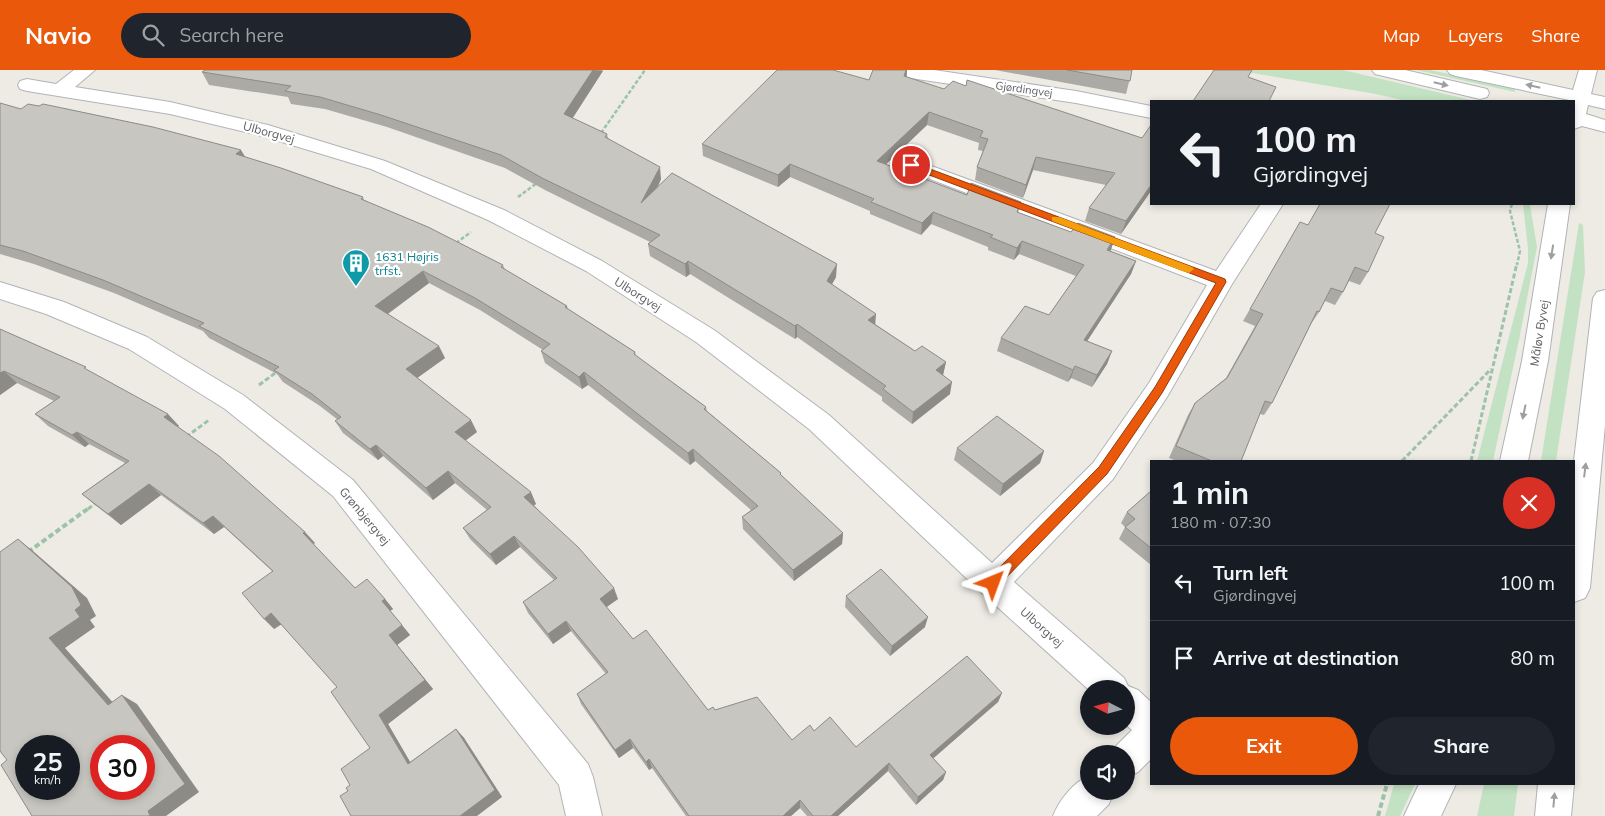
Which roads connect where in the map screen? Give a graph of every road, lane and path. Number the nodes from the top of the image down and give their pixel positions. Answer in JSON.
{"nodes":[{"id":1,"x":86,"y":70,"type":"edge"},
{"id":2,"x":645,"y":70,"type":"edge"},
{"id":3,"x":897,"y":70,"type":"edge"},
{"id":4,"x":1381,"y":70,"type":"edge"},
{"id":5,"x":1456,"y":70,"type":"edge"},
{"id":6,"x":1588,"y":70,"type":"edge"},
{"id":7,"x":27,"y":84,"type":"dead end"},
{"id":8,"x":61,"y":89,"type":"junction"},
{"id":9,"x":1580,"y":97,"type":"junction"},
{"id":10,"x":1511,"y":100,"type":"edge"},
{"id":11,"x":1605,"y":103,"type":"edge"},
{"id":12,"x":1150,"y":112,"type":"edge"},
{"id":13,"x":1575,"y":115,"type":"edge"},
{"id":14,"x":1605,"y":118,"type":"edge"},
{"id":15,"x":1575,"y":119,"type":"edge"},
{"id":16,"x":1575,"y":119,"type":"edge"},
{"id":17,"x":1605,"y":126,"type":"edge"},
{"id":18,"x":596,"y":137,"type":"edge"},
{"id":19,"x":911,"y":165,"type":"dead end"},
{"id":20,"x":542,"y":179,"type":"edge"},
{"id":21,"x":1271,"y":205,"type":"edge"},
{"id":22,"x":1512,"y":205,"type":"edge"},
{"id":23,"x":1559,"y":205,"type":"edge"},
{"id":24,"x":496,"y":215,"type":"junction"},
{"id":25,"x":448,"y":249,"type":"edge"},
{"id":26,"x":1221,"y":282,"type":"junction"},
{"id":27,"x":0,"y":290,"type":"edge"},
{"id":28,"x":1605,"y":298,"type":"edge"},
{"id":29,"x":282,"y":368,"type":"edge"},
{"id":30,"x":1492,"y":369,"type":"junction"},
{"id":31,"x":234,"y":402,"type":"junction"},
{"id":32,"x":186,"y":437,"type":"edge"},
{"id":33,"x":1403,"y":460,"type":"edge"},
{"id":34,"x":1471,"y":460,"type":"edge"},
{"id":35,"x":1514,"y":460,"type":"edge"},
{"id":36,"x":97,"y":502,"type":"edge"},
{"id":37,"x":24,"y":555,"type":"edge"},
{"id":38,"x":1575,"y":579,"type":"edge"},
{"id":39,"x":993,"y":583,"type":"junction"},
{"id":40,"x":1102,"y":680,"type":"edge"},
{"id":41,"x":1135,"y":710,"type":"edge"},
{"id":42,"x":1150,"y":723,"type":"edge"},
{"id":43,"x":1150,"y":736,"type":"edge"},
{"id":44,"x":1135,"y":751,"type":"edge"},
{"id":45,"x":1387,"y":785,"type":"edge"},
{"id":46,"x":1438,"y":785,"type":"edge"},
{"id":47,"x":1446,"y":785,"type":"edge"},
{"id":48,"x":1556,"y":785,"type":"edge"},
{"id":49,"x":1087,"y":800,"type":"edge"},
{"id":50,"x":584,"y":816,"type":"edge"},
{"id":51,"x":1071,"y":816,"type":"edge"},
{"id":52,"x":1378,"y":816,"type":"edge"},
{"id":53,"x":1422,"y":816,"type":"edge"},
{"id":54,"x":1439,"y":816,"type":"edge"},
{"id":55,"x":1553,"y":816,"type":"edge"}],
"edges":[{"from":1,"to":8,"type":"street"},
{"from":2,"to":18,"type":"path"},
{"from":3,"to":12,"type":"street","name":"Gjørdingvej"},
{"from":4,"to":10,"type":"street","one_way":true},
{"from":9,"to":5,"type":"street","one_way":true},
{"from":6,"to":9,"type":"street"},
{"from":7,"to":8,"type":"street","name":"Ulborgvej"},
{"from":8,"to":24,"type":"street","name":"Ulborgvej"},
{"from":9,"to":11,"type":"street"},
{"from":9,"to":13,"type":"street"},
{"from":14,"to":15,"type":"street"},
{"from":16,"to":17,"type":"street"},
{"from":19,"to":26,"type":"street"},
{"from":20,"to":24,"type":"path"},
{"from":21,"to":26,"type":"street"},
{"from":22,"to":30,"type":"path"},
{"from":23,"to":35,"type":"street","name":"Måløv Byvej","one_way":true},
{"from":24,"to":25,"type":"path"},
{"from":24,"to":39,"type":"street","name":"Ulborgvej"},
{"from":26,"to":39,"type":"street"},
{"from":27,"to":31,"type":"street","name":"Grønbjergvej"},
{"from":38,"to":28,"type":"street","one_way":true},
{"from":29,"to":31,"type":"path"},
{"from":30,"to":33,"type":"path"},
{"from":30,"to":34,"type":"path"},
{"from":31,"to":32,"type":"path"},
{"from":31,"to":50,"type":"street","name":"Grønbjergvej"},
{"from":36,"to":37,"type":"path"},
{"from":39,"to":40,"type":"street","name":"Ulborgvej"},
{"from":41,"to":42,"type":"street"},
{"from":43,"to":44,"type":"street"},
{"from":45,"to":52,"type":"path"},
{"from":46,"to":53,"type":"street"},
{"from":47,"to":54,"type":"street"},
{"from":55,"to":48,"type":"street","one_way":true},
{"from":49,"to":51,"type":"street"}]}
